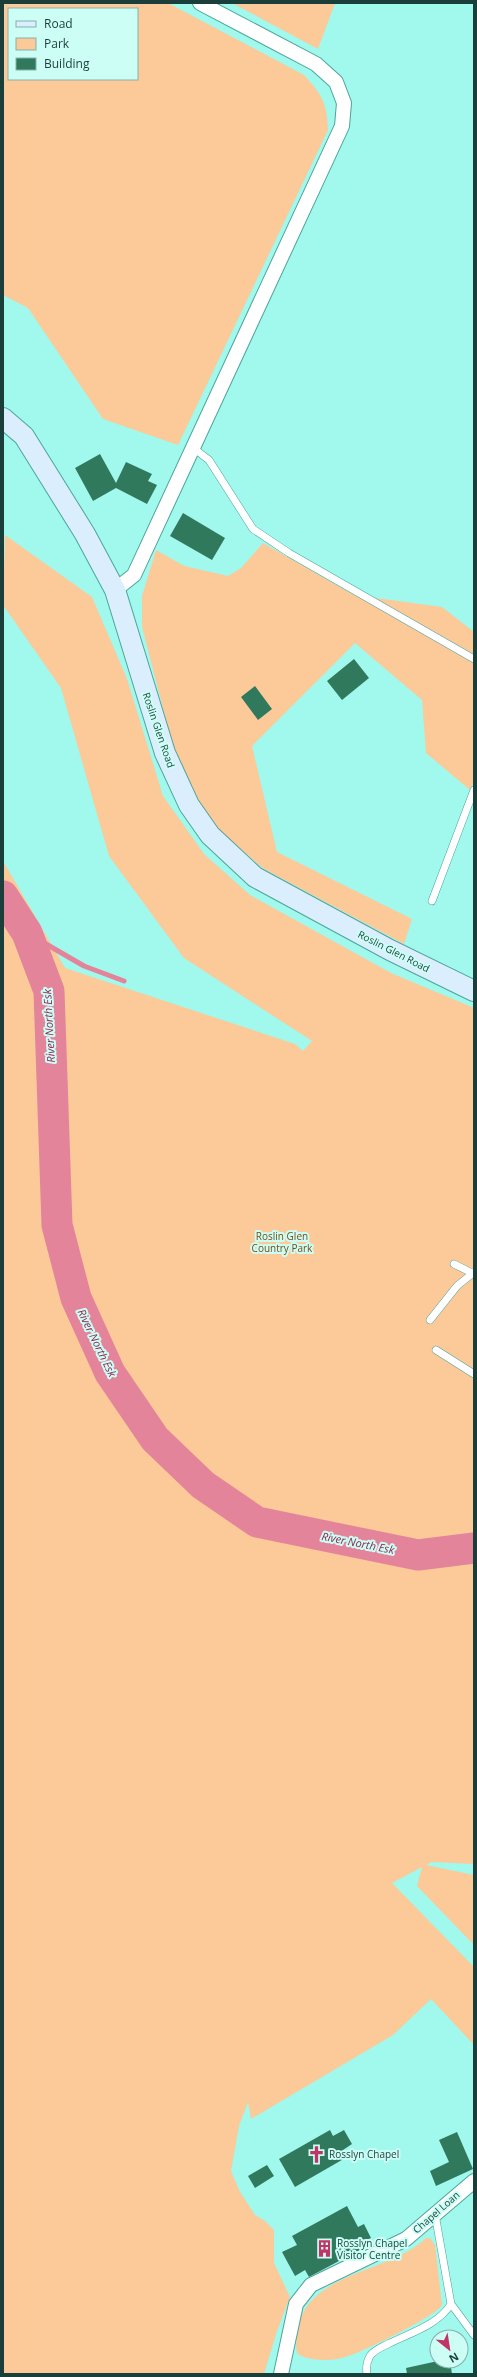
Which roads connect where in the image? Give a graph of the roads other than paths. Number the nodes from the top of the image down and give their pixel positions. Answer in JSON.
{"nodes":[{"id":1,"x":200,"y":3,"type":"edge"},
{"id":2,"x":3,"y":418,"type":"edge"},
{"id":3,"x":192,"y":447,"type":"junction"},
{"id":4,"x":115,"y":590,"type":"junction"},
{"id":5,"x":474,"y":659,"type":"edge"},
{"id":6,"x":474,"y":790,"type":"edge"},
{"id":7,"x":432,"y":901,"type":"dead end"},
{"id":8,"x":474,"y":990,"type":"edge"},
{"id":9,"x":454,"y":1264,"type":"dead end"},
{"id":10,"x":474,"y":1274,"type":"edge"},
{"id":11,"x":430,"y":1320,"type":"dead end"},
{"id":12,"x":436,"y":1350,"type":"dead end"},
{"id":13,"x":474,"y":1374,"type":"edge"},
{"id":14,"x":474,"y":2181,"type":"edge"},
{"id":15,"x":435,"y":2214,"type":"junction"},
{"id":16,"x":451,"y":2304,"type":"junction"},
{"id":17,"x":474,"y":2335,"type":"edge"},
{"id":18,"x":281,"y":2374,"type":"edge"},
{"id":19,"x":367,"y":2374,"type":"edge"}],
"edges":[{"from":1,"to":3,"type":"street"},
{"from":2,"to":4,"type":"main road","name":"Roslin Glen Road"},
{"from":3,"to":4,"type":"street"},
{"from":3,"to":5,"type":"lane"},
{"from":4,"to":8,"type":"main road","name":"Roslin Glen Road"},
{"from":6,"to":7,"type":"lane"},
{"from":9,"to":10,"type":"lane"},
{"from":10,"to":11,"type":"lane"},
{"from":12,"to":13,"type":"lane"},
{"from":14,"to":15,"type":"street","name":"Chapel Loan"},
{"from":15,"to":16,"type":"lane"},
{"from":15,"to":18,"type":"street","name":"Chapel Loan"},
{"from":16,"to":17,"type":"lane"},
{"from":16,"to":19,"type":"lane"}]}
